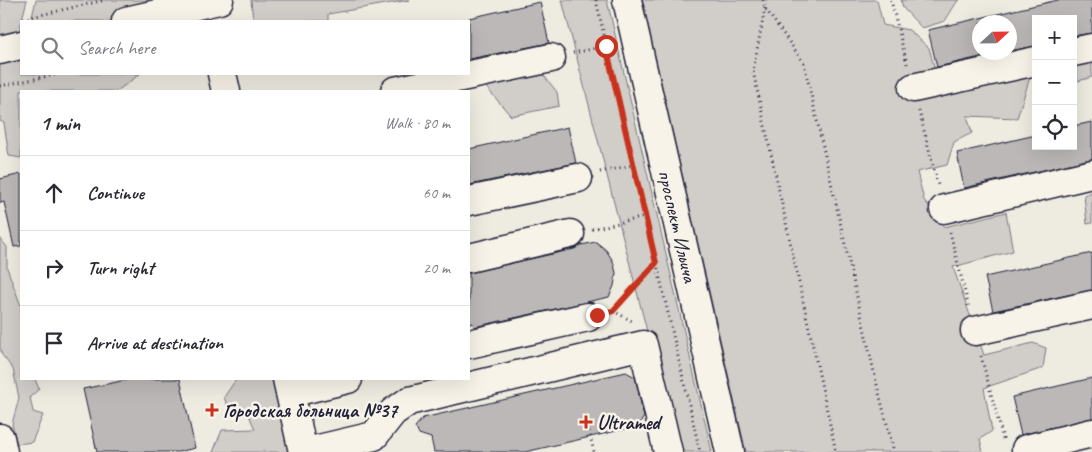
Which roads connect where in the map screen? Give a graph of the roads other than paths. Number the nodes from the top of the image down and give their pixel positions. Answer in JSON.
{"nodes":[{"id":1,"x":627,"y":0,"type":"edge"},
{"id":2,"x":210,"y":6,"type":"edge"},
{"id":3,"x":132,"y":20,"type":"edge"},
{"id":4,"x":20,"y":33,"type":"edge"},
{"id":5,"x":1092,"y":48,"type":"edge"},
{"id":6,"x":0,"y":50,"type":"edge"},
{"id":7,"x":1077,"y":51,"type":"edge"},
{"id":8,"x":551,"y":58,"type":"road end"},
{"id":9,"x":1032,"y":61,"type":"edge"},
{"id":10,"x":222,"y":75,"type":"edge"},
{"id":11,"x":913,"y":88,"type":"dead end"},
{"id":12,"x":226,"y":90,"type":"edge"},
{"id":13,"x":400,"y":90,"type":"edge"},
{"id":14,"x":1092,"y":174,"type":"edge"},
{"id":15,"x":578,"y":178,"type":"road end"},
{"id":16,"x":470,"y":201,"type":"edge"},
{"id":17,"x":944,"y":209,"type":"dead end"},
{"id":18,"x":579,"y":232,"type":"road end"},
{"id":19,"x":470,"y":258,"type":"edge"},
{"id":20,"x":1092,"y":304,"type":"edge"},
{"id":21,"x":597,"y":315,"type":"road end"},
{"id":22,"x":975,"y":331,"type":"dead end"},
{"id":23,"x":470,"y":344,"type":"edge"},
{"id":24,"x":340,"y":380,"type":"edge"},
{"id":25,"x":289,"y":386,"type":"edge"},
{"id":26,"x":1092,"y":433,"type":"edge"},
{"id":27,"x":0,"y":438,"type":"edge"},
{"id":28,"x":1026,"y":449,"type":"dead end"},
{"id":29,"x":3,"y":452,"type":"edge"},
{"id":30,"x":304,"y":452,"type":"edge"},
{"id":31,"x":668,"y":452,"type":"edge"},
{"id":32,"x":730,"y":452,"type":"edge"}],
"edges":[{"from":1,"to":32,"type":"street","name":"проспект Ильича"},
{"from":2,"to":3,"type":"street"},
{"from":4,"to":6,"type":"street"},
{"from":5,"to":7,"type":"street"},
{"from":8,"to":13,"type":"street"},
{"from":9,"to":11,"type":"street"},
{"from":10,"to":12,"type":"street"},
{"from":14,"to":17,"type":"street"},
{"from":15,"to":16,"type":"street"},
{"from":18,"to":19,"type":"street"},
{"from":20,"to":22,"type":"street"},
{"from":21,"to":23,"type":"street"},
{"from":24,"to":25,"type":"street"},
{"from":25,"to":30,"type":"street"},
{"from":26,"to":28,"type":"street"},
{"from":27,"to":29,"type":"street"},
{"from":30,"to":31,"type":"street"}]}
